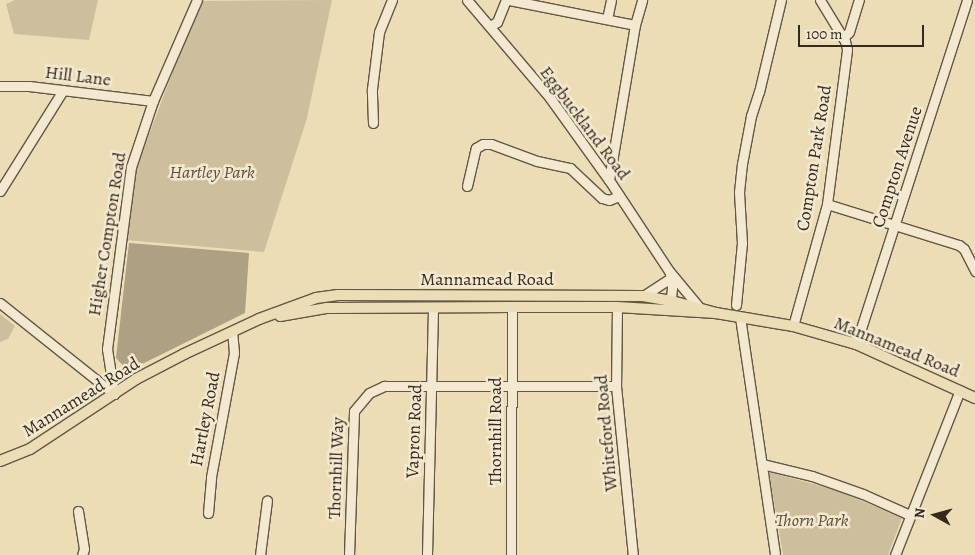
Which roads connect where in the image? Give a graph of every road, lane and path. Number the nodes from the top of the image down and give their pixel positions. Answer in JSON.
{"nodes":[{"id":1,"x":197,"y":0,"type":"edge"},
{"id":2,"x":392,"y":0,"type":"edge"},
{"id":3,"x":467,"y":0,"type":"edge"},
{"id":4,"x":508,"y":0,"type":"edge"},
{"id":5,"x":611,"y":0,"type":"edge"},
{"id":6,"x":642,"y":0,"type":"edge"},
{"id":7,"x":781,"y":0,"type":"edge"},
{"id":8,"x":820,"y":0,"type":"edge"},
{"id":9,"x":859,"y":0,"type":"edge"},
{"id":10,"x":967,"y":0,"type":"edge"},
{"id":11,"x":607,"y":19,"type":"junction"},
{"id":12,"x":635,"y":25,"type":"junction"},
{"id":13,"x":490,"y":26,"type":"junction"},
{"id":14,"x":844,"y":38,"type":"junction"},
{"id":15,"x":0,"y":86,"type":"edge"},
{"id":16,"x":63,"y":90,"type":"junction"},
{"id":17,"x":152,"y":101,"type":"junction"},
{"id":18,"x":374,"y":123,"type":"dead end"},
{"id":19,"x":610,"y":180,"type":"junction"},
{"id":20,"x":467,"y":186,"type":"dead end"},
{"id":21,"x":0,"y":191,"type":"edge"},
{"id":22,"x":619,"y":196,"type":"junction"},
{"id":23,"x":827,"y":204,"type":"junction"},
{"id":24,"x":895,"y":226,"type":"junction"},
{"id":25,"x":975,"y":271,"type":"edge"},
{"id":26,"x":670,"y":274,"type":"junction"},
{"id":27,"x":511,"y":295,"type":"junction"},
{"id":28,"x":643,"y":296,"type":"junction"},
{"id":29,"x":0,"y":303,"type":"edge"},
{"id":30,"x":671,"y":305,"type":"junction"},
{"id":31,"x":736,"y":305,"type":"dead end"},
{"id":32,"x":512,"y":307,"type":"junction"},
{"id":33,"x":617,"y":307,"type":"junction"},
{"id":34,"x":699,"y":307,"type":"junction"},
{"id":35,"x":434,"y":308,"type":"junction"},
{"id":36,"x":716,"y":313,"type":"junction"},
{"id":37,"x":740,"y":317,"type":"junction"},
{"id":38,"x":259,"y":319,"type":"junction"},
{"id":39,"x":793,"y":326,"type":"junction"},
{"id":40,"x":232,"y":332,"type":"junction"},
{"id":41,"x":856,"y":344,"type":"junction"},
{"id":42,"x":432,"y":386,"type":"junction"},
{"id":43,"x":511,"y":386,"type":"junction"},
{"id":44,"x":616,"y":386,"type":"junction"},
{"id":45,"x":960,"y":390,"type":"junction"},
{"id":46,"x":114,"y":394,"type":"junction"},
{"id":47,"x":975,"y":398,"type":"edge"},
{"id":48,"x":0,"y":461,"type":"edge"},
{"id":49,"x":762,"y":464,"type":"junction"},
{"id":50,"x":267,"y":500,"type":"dead end"},
{"id":51,"x":78,"y":511,"type":"dead end"},
{"id":52,"x":208,"y":513,"type":"dead end"},
{"id":53,"x":910,"y":515,"type":"junction"},
{"id":54,"x":82,"y":555,"type":"edge"},
{"id":55,"x":260,"y":555,"type":"edge"},
{"id":56,"x":349,"y":555,"type":"edge"},
{"id":57,"x":427,"y":555,"type":"edge"},
{"id":58,"x":511,"y":555,"type":"edge"},
{"id":59,"x":633,"y":555,"type":"edge"},
{"id":60,"x":775,"y":555,"type":"edge"},
{"id":61,"x":895,"y":555,"type":"edge"}],
"edges":[{"from":1,"to":17,"type":"street","name":"Higher Compton Road"},
{"from":2,"to":18,"type":"street"},
{"from":3,"to":13,"type":"street","name":"Eggbuckland Road"},
{"from":4,"to":11,"type":"street"},
{"from":4,"to":13,"type":"street"},
{"from":5,"to":11,"type":"street"},
{"from":6,"to":12,"type":"street"},
{"from":7,"to":31,"type":"street"},
{"from":8,"to":14,"type":"street","name":"Compton Park Road"},
{"from":9,"to":14,"type":"street"},
{"from":10,"to":24,"type":"street","name":"Compton Avenue"},
{"from":11,"to":12,"type":"street"},
{"from":12,"to":19,"type":"street"},
{"from":13,"to":19,"type":"street","name":"Eggbuckland Road"},
{"from":14,"to":23,"type":"street","name":"Compton Park Road"},
{"from":15,"to":16,"type":"street","name":"Hill Lane"},
{"from":16,"to":17,"type":"street","name":"Hill Lane"},
{"from":16,"to":21,"type":"street"},
{"from":17,"to":46,"type":"street","name":"Higher Compton Road"},
{"from":19,"to":22,"type":"street","name":"Eggbuckland Road"},
{"from":20,"to":22,"type":"street"},
{"from":22,"to":26,"type":"street","name":"Eggbuckland Road"},
{"from":23,"to":24,"type":"street"},
{"from":23,"to":39,"type":"street","name":"Compton Park Road"},
{"from":24,"to":25,"type":"street"},
{"from":24,"to":41,"type":"street","name":"Compton Avenue"},
{"from":26,"to":28,"type":"street"},
{"from":26,"to":30,"type":"street"},
{"from":26,"to":34,"type":"street","name":"Eggbuckland Road"},
{"from":27,"to":28,"type":"main road","name":"Mannamead Road"},
{"from":27,"to":32,"type":"main road"},
{"from":27,"to":38,"type":"main road","name":"Mannamead Road"},
{"from":28,"to":30,"type":"main road","name":"Mannamead Road"},
{"from":29,"to":46,"type":"street"},
{"from":30,"to":33,"type":"main road","name":"Mannamead Road"},
{"from":30,"to":34,"type":"main road","name":"Mannamead Road"},
{"from":30,"to":36,"type":"main road","name":"Mannamead Road"},
{"from":32,"to":33,"type":"main road","name":"Mannamead Road"},
{"from":32,"to":35,"type":"main road","name":"Mannamead Road"},
{"from":32,"to":43,"type":"street","name":"Thornhill Road"},
{"from":33,"to":44,"type":"street","name":"Whiteford Road"},
{"from":34,"to":36,"type":"main road","name":"Mannamead Road"},
{"from":35,"to":38,"type":"main road","name":"Mannamead Road"},
{"from":35,"to":42,"type":"street","name":"Vapron Road"},
{"from":36,"to":37,"type":"main road","name":"Mannamead Road"},
{"from":37,"to":39,"type":"main road","name":"Mannamead Road"},
{"from":37,"to":49,"type":"street"},
{"from":38,"to":40,"type":"main road","name":"Mannamead Road"},
{"from":39,"to":41,"type":"main road","name":"Mannamead Road"},
{"from":40,"to":46,"type":"main road","name":"Mannamead Road"},
{"from":40,"to":52,"type":"street","name":"Hartley Road"},
{"from":41,"to":45,"type":"main road","name":"Mannamead Road"},
{"from":42,"to":43,"type":"street","name":"Thornhill Way"},
{"from":42,"to":56,"type":"street","name":"Thornhill Way"},
{"from":42,"to":57,"type":"street","name":"Vapron Road"},
{"from":43,"to":44,"type":"street","name":"Thornhill Way"},
{"from":43,"to":58,"type":"street","name":"Thornhill Road"},
{"from":44,"to":59,"type":"street","name":"Whiteford Road"},
{"from":45,"to":47,"type":"main road","name":"Mannamead Road"},
{"from":45,"to":53,"type":"street"},
{"from":46,"to":48,"type":"main road","name":"Mannamead Road"},
{"from":49,"to":53,"type":"street"},
{"from":49,"to":60,"type":"street"},
{"from":50,"to":55,"type":"street"},
{"from":51,"to":54,"type":"street"},
{"from":53,"to":61,"type":"street"}]}
